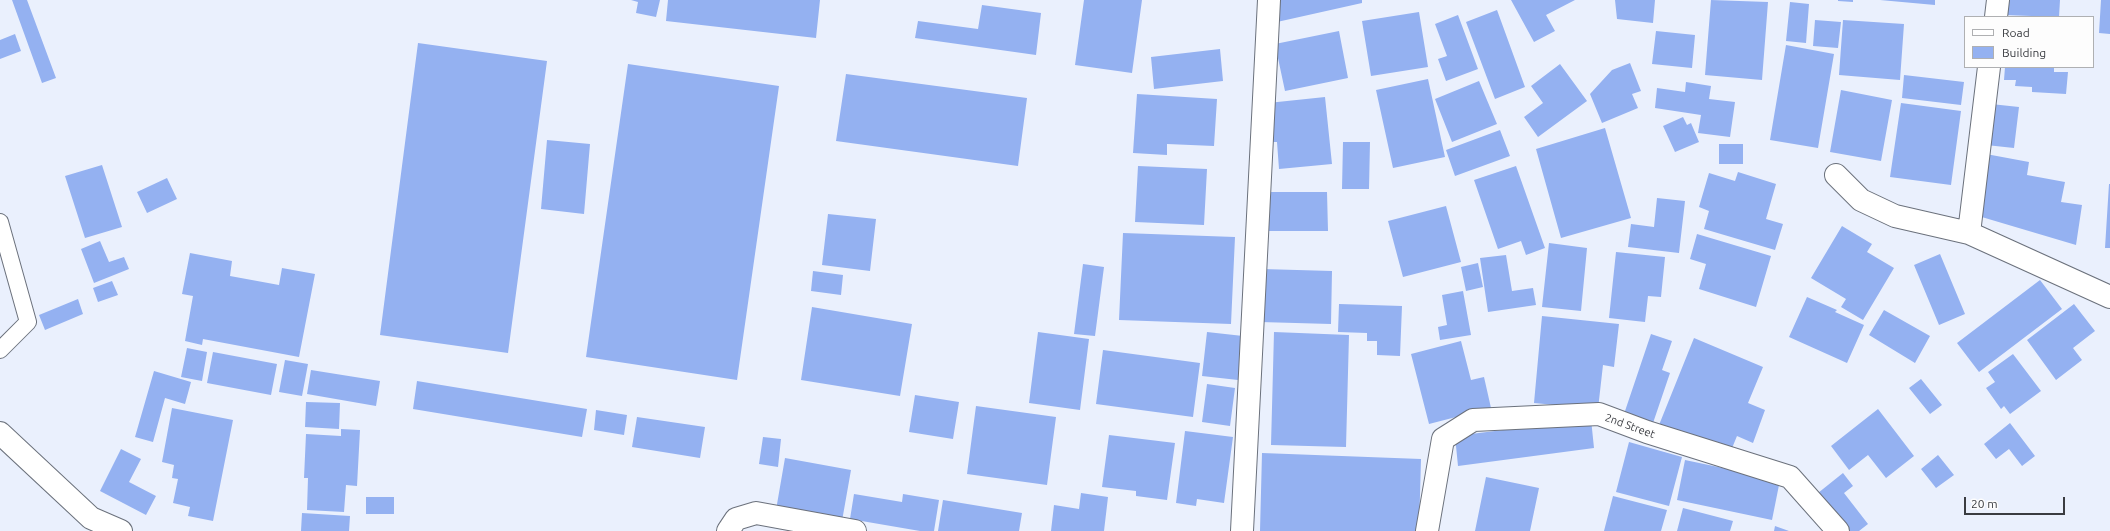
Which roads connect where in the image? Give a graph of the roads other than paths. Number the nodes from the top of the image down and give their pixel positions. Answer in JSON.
{"nodes":[{"id":1,"x":1269,"y":0,"type":"edge"},
{"id":2,"x":1998,"y":0,"type":"edge"},
{"id":3,"x":1996,"y":16,"type":"edge"},
{"id":4,"x":1990,"y":68,"type":"edge"},
{"id":5,"x":1836,"y":175,"type":"dead end"},
{"id":6,"x":0,"y":222,"type":"edge"},
{"id":7,"x":1969,"y":233,"type":"junction"},
{"id":8,"x":2110,"y":297,"type":"edge"},
{"id":9,"x":0,"y":350,"type":"edge"},
{"id":10,"x":0,"y":433,"type":"edge"},
{"id":11,"x":91,"y":524,"type":"edge"},
{"id":12,"x":732,"y":525,"type":"edge"},
{"id":13,"x":121,"y":531,"type":"edge"},
{"id":14,"x":856,"y":531,"type":"edge"},
{"id":15,"x":1242,"y":531,"type":"edge"},
{"id":16,"x":1427,"y":531,"type":"edge"},
{"id":17,"x":1838,"y":531,"type":"edge"}],
"edges":[{"from":1,"to":15,"type":"street"},
{"from":2,"to":3,"type":"street"},
{"from":4,"to":7,"type":"street"},
{"from":5,"to":7,"type":"street"},
{"from":6,"to":9,"type":"lane"},
{"from":7,"to":8,"type":"street"},
{"from":10,"to":11,"type":"street"},
{"from":11,"to":13,"type":"street"},
{"from":12,"to":14,"type":"street"},
{"from":16,"to":17,"type":"street","name":"2nd Street"}]}
